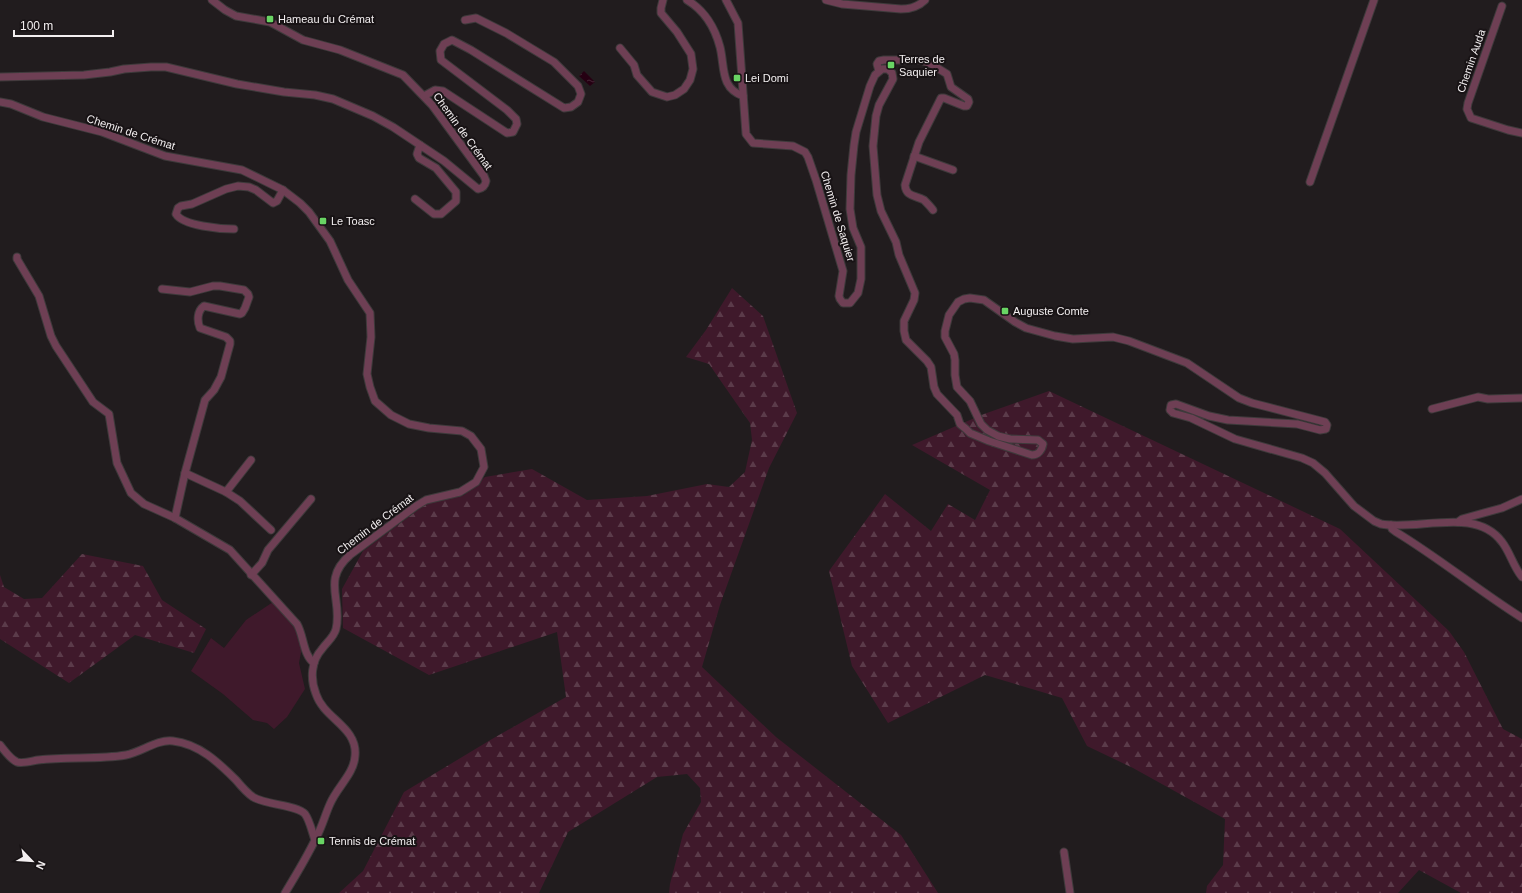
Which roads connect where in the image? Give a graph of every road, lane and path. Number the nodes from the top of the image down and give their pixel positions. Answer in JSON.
{"nodes":[{"id":1,"x":212,"y":0,"type":"edge"},
{"id":2,"x":663,"y":0,"type":"edge"},
{"id":3,"x":687,"y":0,"type":"edge"},
{"id":4,"x":826,"y":0,"type":"edge"},
{"id":5,"x":925,"y":0,"type":"edge"},
{"id":6,"x":1374,"y":0,"type":"edge"},
{"id":7,"x":730,"y":1,"type":"edge"},
{"id":8,"x":1502,"y":6,"type":"dead end"},
{"id":9,"x":464,"y":20,"type":"dead end"},
{"id":10,"x":620,"y":48,"type":"dead end"},
{"id":11,"x":879,"y":71,"type":"junction"},
{"id":12,"x":0,"y":77,"type":"edge"},
{"id":13,"x":424,"y":96,"type":"junction"},
{"id":14,"x":743,"y":96,"type":"junction"},
{"id":15,"x":0,"y":102,"type":"edge"},
{"id":16,"x":1522,"y":133,"type":"edge"},
{"id":17,"x":420,"y":145,"type":"junction"},
{"id":18,"x":914,"y":156,"type":"junction"},
{"id":19,"x":953,"y":170,"type":"dead end"},
{"id":20,"x":1310,"y":182,"type":"dead end"},
{"id":21,"x":283,"y":190,"type":"junction"},
{"id":22,"x":415,"y":199,"type":"dead end"},
{"id":23,"x":933,"y":210,"type":"dead end"},
{"id":24,"x":234,"y":229,"type":"dead end"},
{"id":25,"x":17,"y":257,"type":"dead end"},
{"id":26,"x":162,"y":289,"type":"dead end"},
{"id":27,"x":1522,"y":398,"type":"edge"},
{"id":28,"x":1432,"y":409,"type":"dead end"},
{"id":29,"x":251,"y":460,"type":"dead end"},
{"id":30,"x":185,"y":473,"type":"junction"},
{"id":31,"x":226,"y":492,"type":"junction"},
{"id":32,"x":311,"y":499,"type":"dead end"},
{"id":33,"x":1522,"y":499,"type":"edge"},
{"id":34,"x":175,"y":518,"type":"junction"},
{"id":35,"x":1458,"y":522,"type":"junction"},
{"id":36,"x":1391,"y":525,"type":"junction"},
{"id":37,"x":271,"y":530,"type":"dead end"},
{"id":38,"x":251,"y":575,"type":"junction"},
{"id":39,"x":1522,"y":577,"type":"edge"},
{"id":40,"x":1522,"y":618,"type":"edge"},
{"id":41,"x":314,"y":663,"type":"junction"},
{"id":42,"x":0,"y":745,"type":"edge"},
{"id":43,"x":315,"y":840,"type":"junction"},
{"id":44,"x":1064,"y":852,"type":"dead end"},
{"id":45,"x":285,"y":893,"type":"edge"},
{"id":46,"x":1070,"y":893,"type":"edge"}],
"edges":[{"from":1,"to":13,"type":"street","name":"Chemin de Crémat"},
{"from":2,"to":10,"type":"street"},
{"from":3,"to":14,"type":"street"},
{"from":4,"to":5,"type":"street"},
{"from":6,"to":20,"type":"street"},
{"from":7,"to":14,"type":"street","name":"Chemin de Saquier"},
{"from":8,"to":16,"type":"street","name":"Chemin Auda"},
{"from":9,"to":13,"type":"street"},
{"from":11,"to":14,"type":"street","name":"Chemin de Saquier"},
{"from":11,"to":18,"type":"street"},
{"from":11,"to":36,"type":"street"},
{"from":12,"to":17,"type":"street","name":"Chemin de Crémat"},
{"from":13,"to":17,"type":"street","name":"Chemin de Crémat"},
{"from":15,"to":21,"type":"street","name":"Chemin de Crémat"},
{"from":17,"to":22,"type":"street"},
{"from":18,"to":19,"type":"street"},
{"from":18,"to":23,"type":"street"},
{"from":21,"to":24,"type":"street"},
{"from":21,"to":41,"type":"street","name":"Chemin de Crémat"},
{"from":25,"to":34,"type":"street"},
{"from":26,"to":30,"type":"street"},
{"from":27,"to":28,"type":"street"},
{"from":29,"to":31,"type":"street"},
{"from":30,"to":31,"type":"street"},
{"from":30,"to":34,"type":"street"},
{"from":31,"to":37,"type":"street"},
{"from":32,"to":38,"type":"street"},
{"from":33,"to":35,"type":"street"},
{"from":34,"to":38,"type":"street"},
{"from":35,"to":36,"type":"street"},
{"from":35,"to":39,"type":"street"},
{"from":36,"to":40,"type":"street"},
{"from":38,"to":41,"type":"street"},
{"from":41,"to":43,"type":"street"},
{"from":42,"to":43,"type":"street"},
{"from":43,"to":45,"type":"street"},
{"from":44,"to":46,"type":"street"}]}
